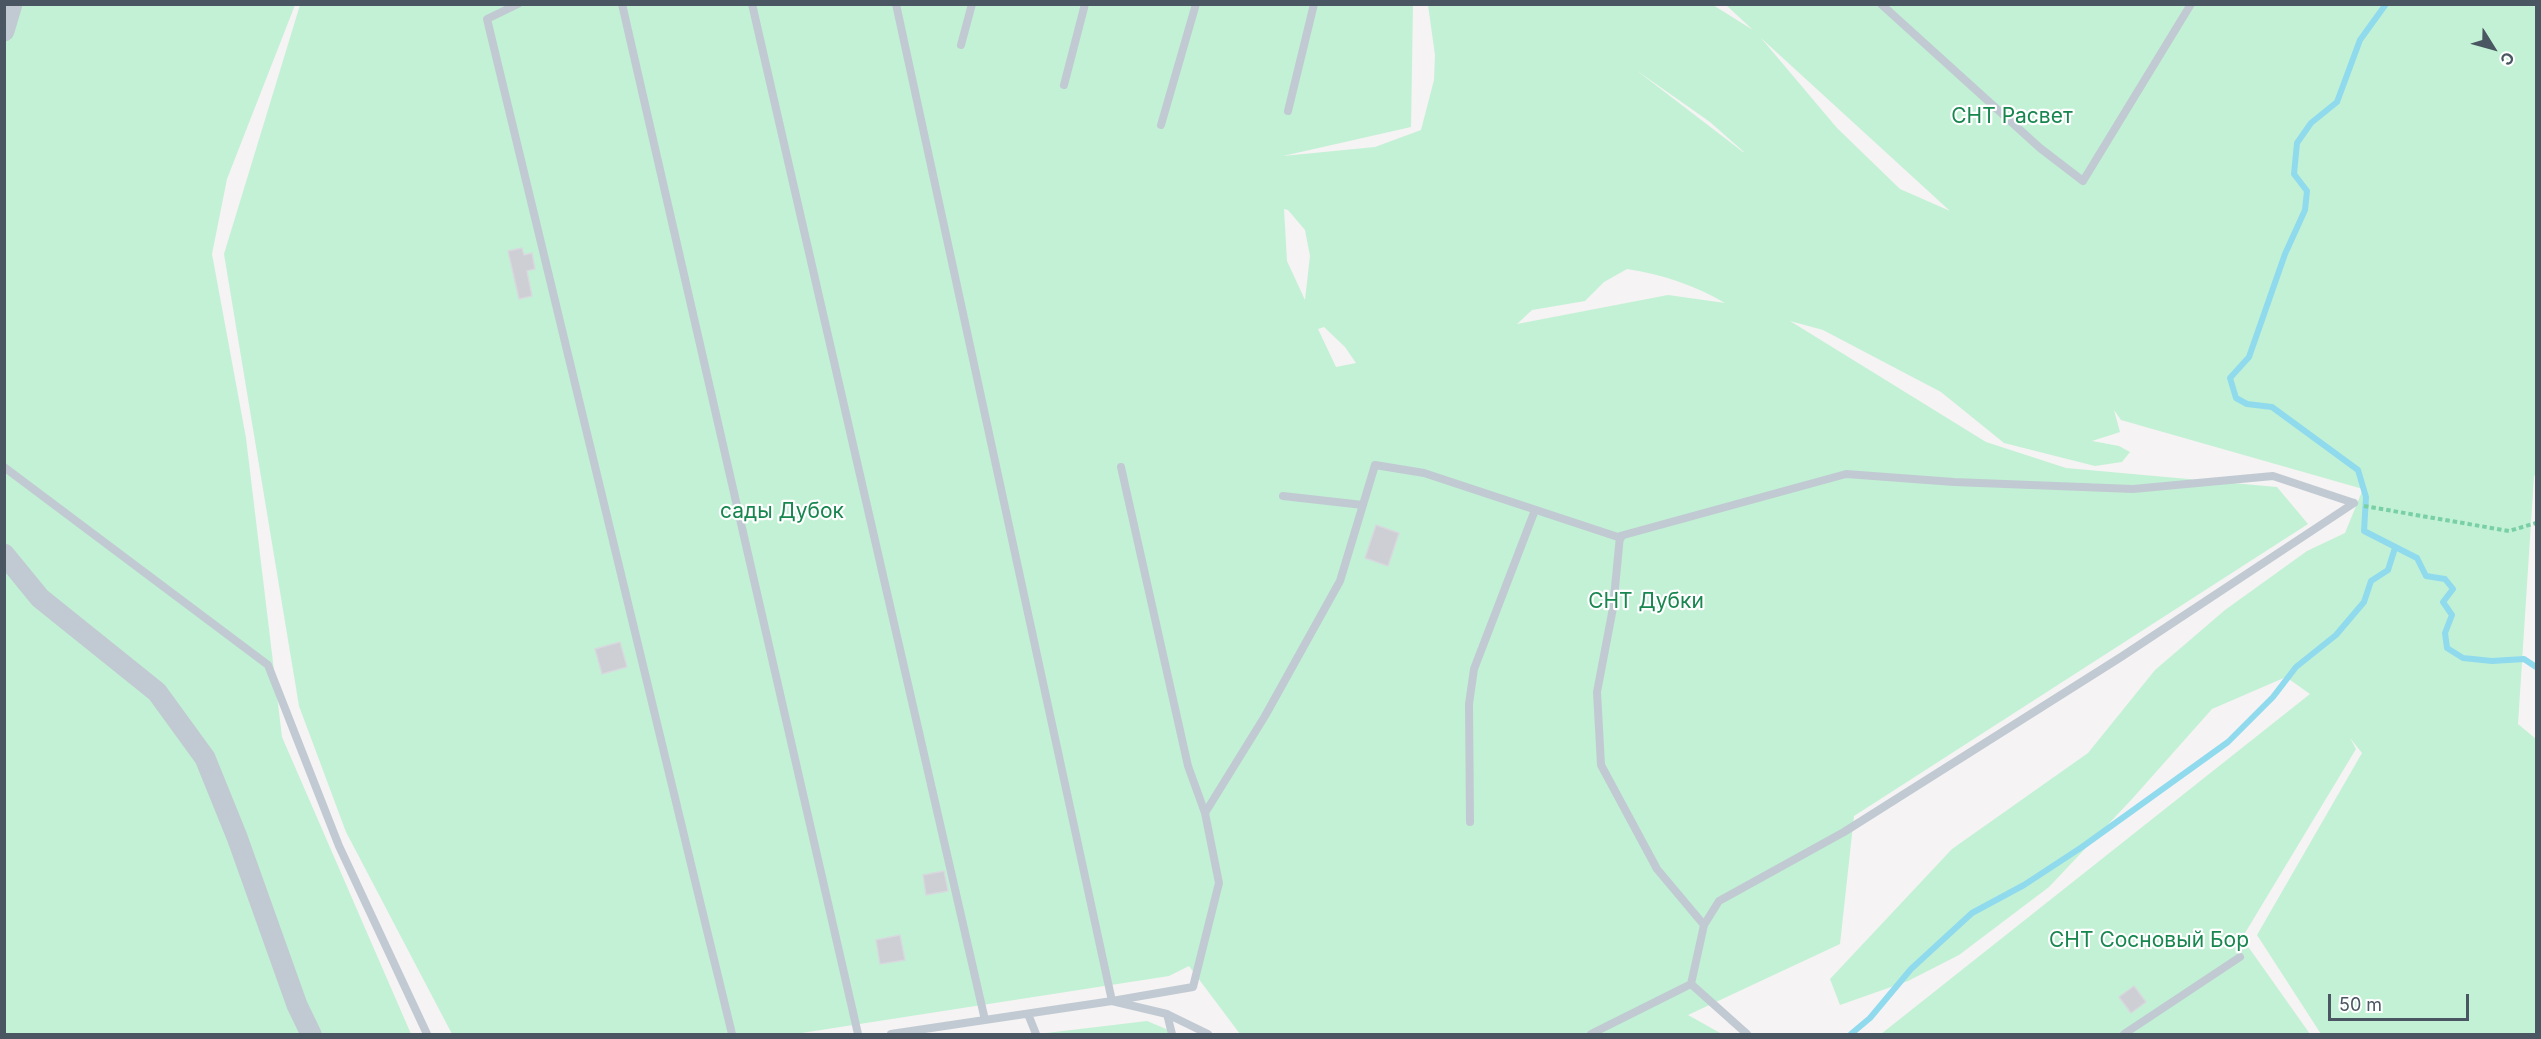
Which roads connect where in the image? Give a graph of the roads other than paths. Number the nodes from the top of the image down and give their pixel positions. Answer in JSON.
{"nodes":[{"id":1,"x":12,"y":4,"type":"edge"},
{"id":2,"x":518,"y":4,"type":"edge"},
{"id":3,"x":622,"y":4,"type":"edge"},
{"id":4,"x":752,"y":4,"type":"edge"},
{"id":5,"x":897,"y":4,"type":"edge"},
{"id":6,"x":972,"y":4,"type":"edge"},
{"id":7,"x":1085,"y":4,"type":"edge"},
{"id":8,"x":1196,"y":4,"type":"edge"},
{"id":9,"x":1314,"y":4,"type":"edge"},
{"id":10,"x":1881,"y":4,"type":"edge"},
{"id":11,"x":2191,"y":4,"type":"edge"},
{"id":12,"x":4,"y":31,"type":"edge"},
{"id":13,"x":961,"y":45,"type":"dead end"},
{"id":14,"x":1064,"y":85,"type":"dead end"},
{"id":15,"x":1288,"y":111,"type":"dead end"},
{"id":16,"x":1161,"y":125,"type":"dead end"},
{"id":17,"x":4,"y":467,"type":"edge"},
{"id":18,"x":1121,"y":468,"type":"dead end"},
{"id":19,"x":1283,"y":496,"type":"dead end"},
{"id":20,"x":1363,"y":505,"type":"junction"},
{"id":21,"x":1535,"y":510,"type":"junction"},
{"id":22,"x":1621,"y":538,"type":"junction"},
{"id":23,"x":4,"y":554,"type":"edge"},
{"id":24,"x":1205,"y":813,"type":"junction"},
{"id":25,"x":1470,"y":822,"type":"dead end"},
{"id":26,"x":1704,"y":925,"type":"junction"},
{"id":27,"x":2240,"y":957,"type":"dead end"},
{"id":28,"x":1691,"y":984,"type":"junction"},
{"id":29,"x":1112,"y":1001,"type":"junction"},
{"id":30,"x":1028,"y":1014,"type":"junction"},
{"id":31,"x":1167,"y":1014,"type":"junction"},
{"id":32,"x":984,"y":1020,"type":"junction"},
{"id":33,"x":907,"y":1033,"type":"edge"},
{"id":34,"x":311,"y":1035,"type":"edge"},
{"id":35,"x":427,"y":1035,"type":"edge"},
{"id":36,"x":732,"y":1035,"type":"edge"},
{"id":37,"x":858,"y":1035,"type":"edge"},
{"id":38,"x":891,"y":1035,"type":"edge"},
{"id":39,"x":1036,"y":1035,"type":"edge"},
{"id":40,"x":1172,"y":1035,"type":"edge"},
{"id":41,"x":1209,"y":1035,"type":"edge"},
{"id":42,"x":1591,"y":1035,"type":"edge"},
{"id":43,"x":1747,"y":1035,"type":"edge"},
{"id":44,"x":2124,"y":1035,"type":"edge"}],
"edges":[{"from":1,"to":12,"type":"street"},
{"from":2,"to":36,"type":"lane"},
{"from":3,"to":37,"type":"lane"},
{"from":4,"to":32,"type":"lane"},
{"from":5,"to":29,"type":"lane"},
{"from":6,"to":13,"type":"lane"},
{"from":7,"to":14,"type":"lane"},
{"from":8,"to":16,"type":"lane"},
{"from":9,"to":15,"type":"lane"},
{"from":10,"to":11,"type":"lane"},
{"from":17,"to":35,"type":"lane"},
{"from":18,"to":24,"type":"lane"},
{"from":19,"to":20,"type":"lane"},
{"from":20,"to":21,"type":"lane"},
{"from":20,"to":24,"type":"lane"},
{"from":21,"to":22,"type":"lane"},
{"from":21,"to":25,"type":"lane"},
{"from":22,"to":26,"type":"lane"},
{"from":22,"to":26,"type":"lane"},
{"from":23,"to":34,"type":"street"},
{"from":24,"to":29,"type":"lane"},
{"from":26,"to":28,"type":"lane"},
{"from":27,"to":44,"type":"lane"},
{"from":28,"to":42,"type":"lane"},
{"from":28,"to":43,"type":"lane"},
{"from":29,"to":30,"type":"lane"},
{"from":29,"to":31,"type":"lane"},
{"from":30,"to":32,"type":"lane"},
{"from":30,"to":39,"type":"lane"},
{"from":31,"to":40,"type":"lane"},
{"from":31,"to":41,"type":"lane"},
{"from":32,"to":33,"type":"lane"},
{"from":33,"to":38,"type":"lane"}]}
